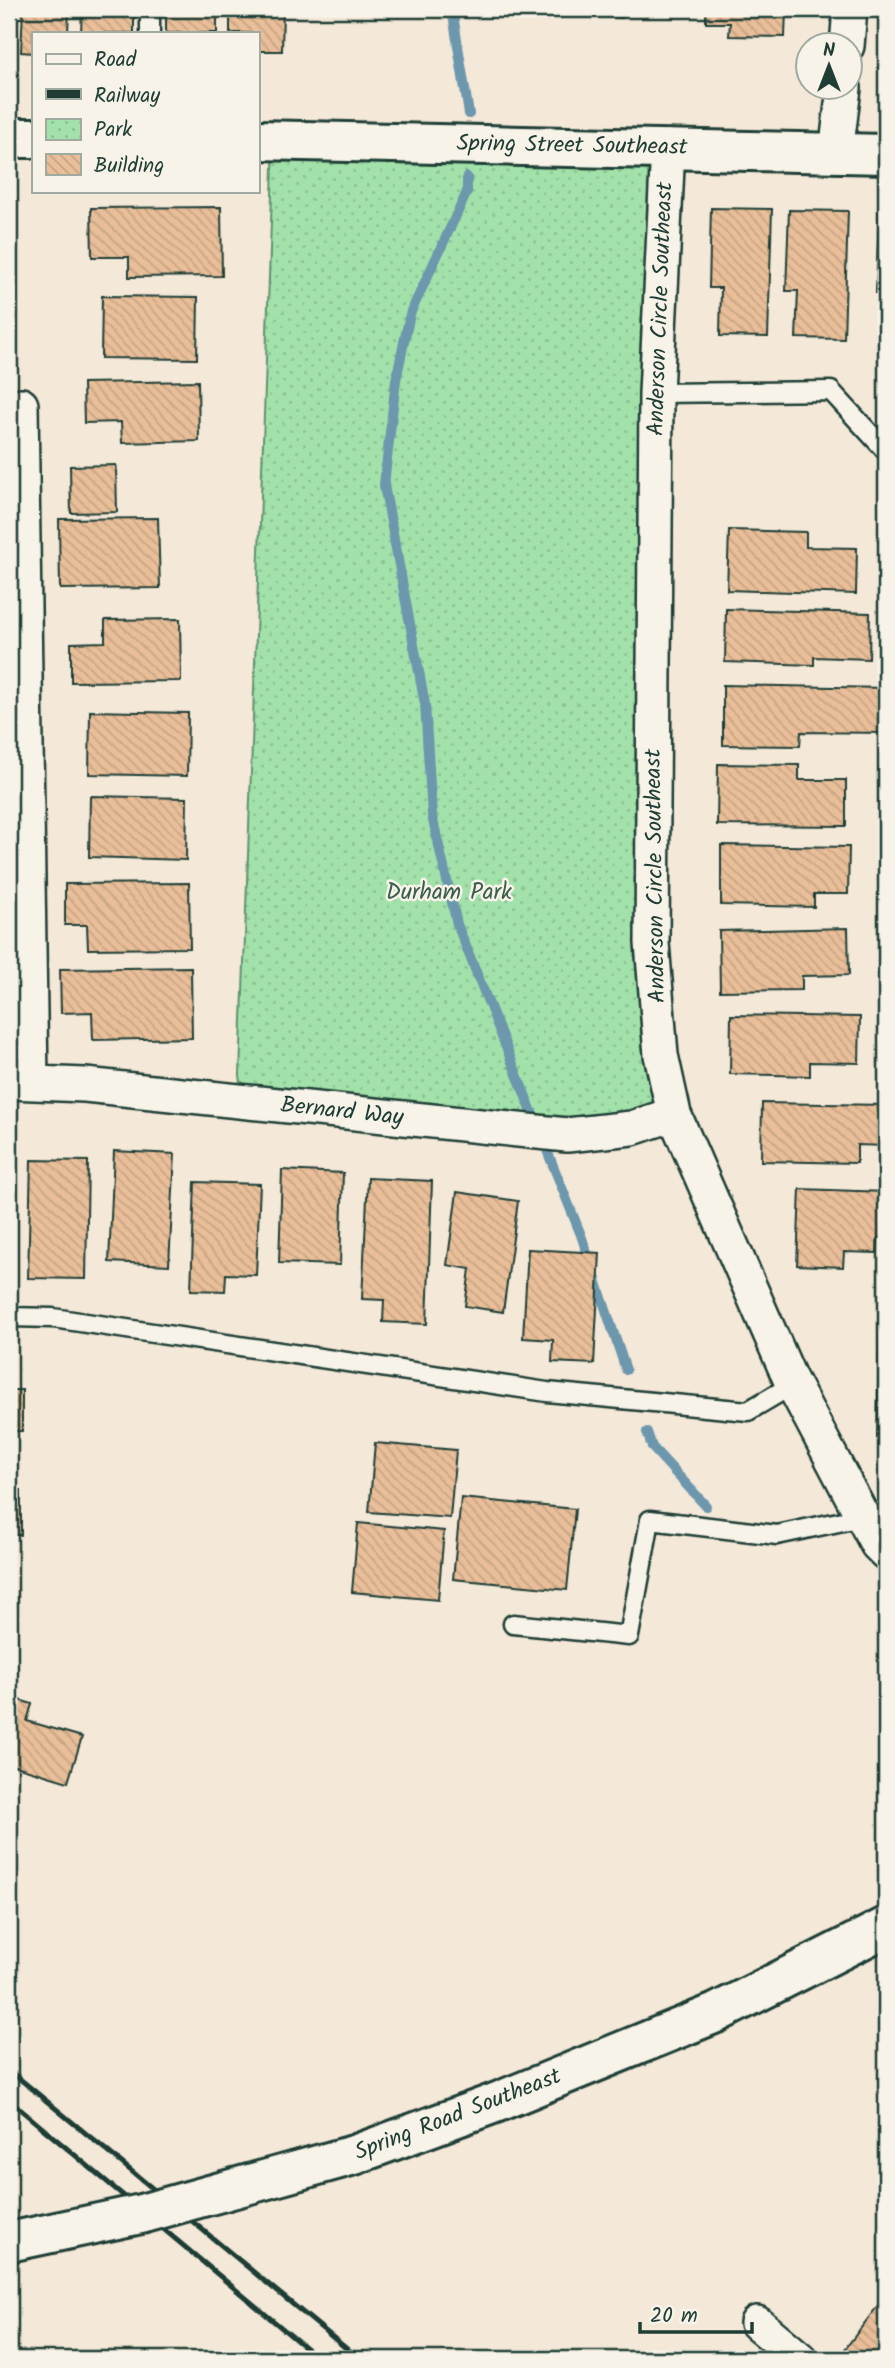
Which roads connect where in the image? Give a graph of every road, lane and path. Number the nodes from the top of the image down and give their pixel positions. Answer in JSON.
{"nodes":[{"id":1,"x":150,"y":9,"type":"edge"},
{"id":2,"x":850,"y":9,"type":"edge"},
{"id":3,"x":150,"y":32,"type":"edge"},
{"id":4,"x":848,"y":32,"type":"edge"},
{"id":5,"x":842,"y":102,"type":"edge"},
{"id":6,"x":9,"y":138,"type":"edge"},
{"id":7,"x":32,"y":138,"type":"edge"},
{"id":8,"x":259,"y":139,"type":"edge"},
{"id":9,"x":668,"y":147,"type":"junction"},
{"id":10,"x":835,"y":153,"type":"junction"},
{"id":11,"x":886,"y":154,"type":"edge"},
{"id":12,"x":656,"y":393,"type":"junction"},
{"id":13,"x":21,"y":405,"type":"dead end"},
{"id":14,"x":886,"y":451,"type":"edge"},
{"id":15,"x":20,"y":1082,"type":"edge"},
{"id":16,"x":674,"y":1114,"type":"junction"},
{"id":17,"x":9,"y":1317,"type":"edge"},
{"id":18,"x":792,"y":1385,"type":"junction"},
{"id":19,"x":862,"y":1517,"type":"junction"},
{"id":20,"x":886,"y":1553,"type":"edge"},
{"id":21,"x":513,"y":1624,"type":"dead end"},
{"id":22,"x":886,"y":1927,"type":"edge"},
{"id":23,"x":9,"y":2242,"type":"edge"},
{"id":24,"x":757,"y":2323,"type":"dead end"},
{"id":25,"x":800,"y":2359,"type":"edge"}],
"edges":[{"from":1,"to":3,"type":"lane"},
{"from":2,"to":4,"type":"street"},
{"from":5,"to":10,"type":"street"},
{"from":6,"to":7,"type":"main road"},
{"from":8,"to":9,"type":"main road","name":"Spring Street Southeast"},
{"from":9,"to":10,"type":"main road","name":"Spring Street Southeast"},
{"from":9,"to":12,"type":"street","name":"Anderson Circle Southeast"},
{"from":10,"to":11,"type":"main road","name":"Spring Street Southeast"},
{"from":12,"to":14,"type":"lane"},
{"from":12,"to":16,"type":"street","name":"Anderson Circle Southeast"},
{"from":13,"to":15,"type":"street"},
{"from":15,"to":16,"type":"street","name":"Bernard Way"},
{"from":16,"to":18,"type":"street","name":"Anderson Circle Southeast"},
{"from":17,"to":18,"type":"lane"},
{"from":18,"to":19,"type":"street","name":"Anderson Circle Southeast"},
{"from":19,"to":20,"type":"street","name":"Anderson Circle Southeast"},
{"from":19,"to":21,"type":"lane"},
{"from":22,"to":23,"type":"main road","name":"Spring Road Southeast","bridge":true},
{"from":24,"to":25,"type":"street"}]}
